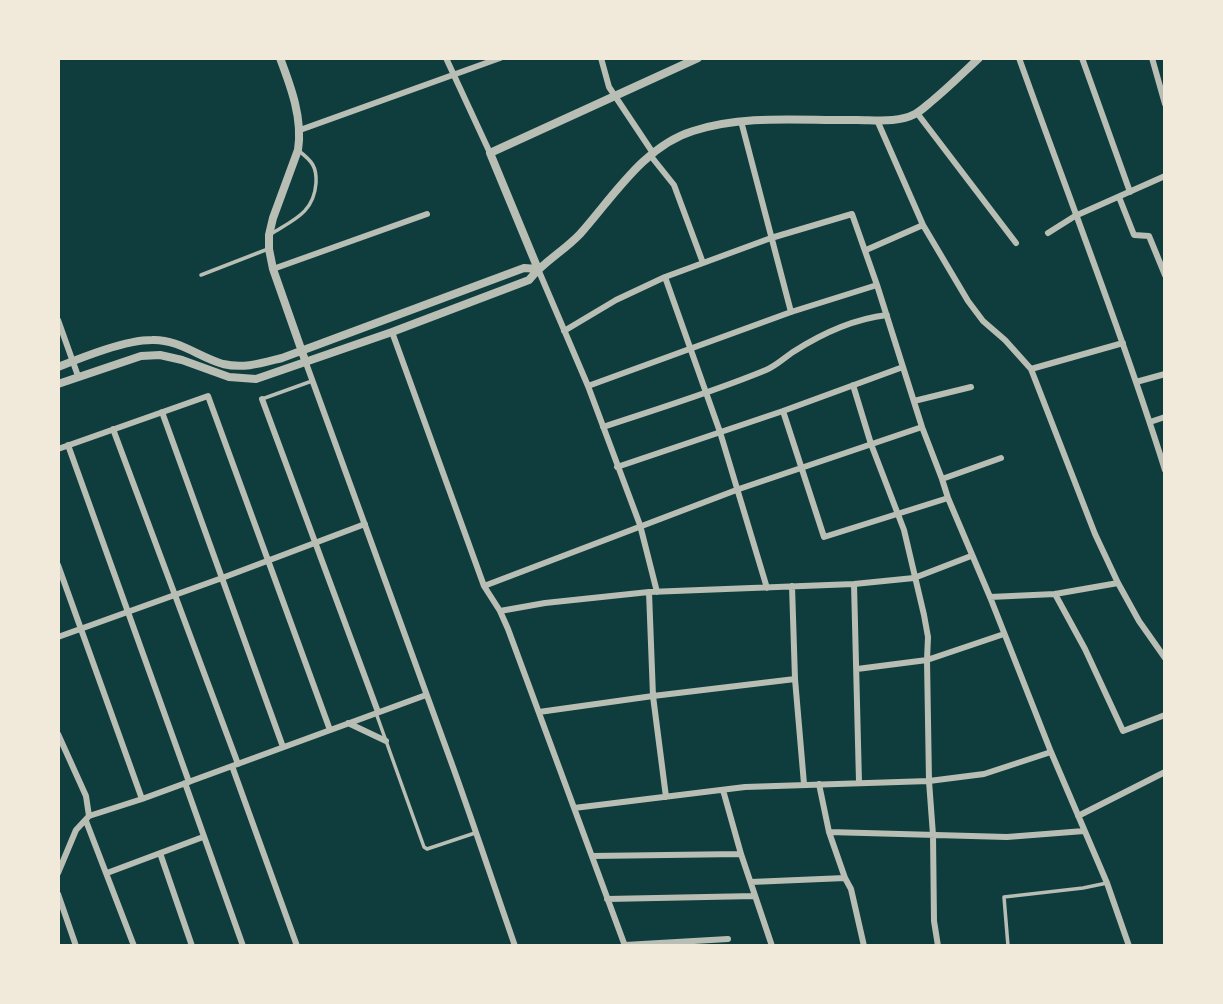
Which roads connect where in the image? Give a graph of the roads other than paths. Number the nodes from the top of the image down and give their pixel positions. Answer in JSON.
{"nodes":[{"id":1,"x":280,"y":58,"type":"edge"},
{"id":2,"x":446,"y":58,"type":"edge"},
{"id":3,"x":500,"y":58,"type":"edge"},
{"id":4,"x":601,"y":58,"type":"edge"},
{"id":5,"x":698,"y":58,"type":"edge"},
{"id":6,"x":979,"y":58,"type":"edge"},
{"id":7,"x":1019,"y":58,"type":"edge"},
{"id":8,"x":1082,"y":58,"type":"edge"},
{"id":9,"x":1152,"y":58,"type":"edge"},
{"id":10,"x":454,"y":74,"type":"junction"},
{"id":11,"x":614,"y":96,"type":"junction"},
{"id":12,"x":1165,"y":104,"type":"edge"},
{"id":13,"x":917,"y":113,"type":"junction"},
{"id":14,"x":877,"y":120,"type":"junction"},
{"id":15,"x":741,"y":121,"type":"junction"},
{"id":16,"x":300,"y":130,"type":"junction"},
{"id":17,"x":298,"y":150,"type":"junction"},
{"id":18,"x":490,"y":153,"type":"junction"},
{"id":19,"x":652,"y":154,"type":"junction"},
{"id":20,"x":1165,"y":176,"type":"edge"},
{"id":21,"x":1130,"y":192,"type":"junction"},
{"id":22,"x":1119,"y":197,"type":"junction"},
{"id":23,"x":427,"y":214,"type":"dead end"},
{"id":24,"x":1075,"y":216,"type":"junction"},
{"id":25,"x":923,"y":225,"type":"junction"},
{"id":26,"x":1048,"y":233,"type":"dead end"},
{"id":27,"x":269,"y":235,"type":"junction"},
{"id":28,"x":771,"y":238,"type":"junction"},
{"id":29,"x":1016,"y":243,"type":"dead end"},
{"id":30,"x":269,"y":249,"type":"junction"},
{"id":31,"x":866,"y":250,"type":"junction"},
{"id":32,"x":703,"y":263,"type":"junction"},
{"id":33,"x":273,"y":269,"type":"junction"},
{"id":34,"x":538,"y":269,"type":"junction"},
{"id":35,"x":201,"y":275,"type":"dead end"},
{"id":36,"x":1165,"y":275,"type":"edge"},
{"id":37,"x":665,"y":277,"type":"junction"},
{"id":38,"x":877,"y":285,"type":"junction"},
{"id":39,"x":791,"y":312,"type":"junction"},
{"id":40,"x":887,"y":315,"type":"junction"},
{"id":41,"x":58,"y":320,"type":"edge"},
{"id":42,"x":564,"y":331,"type":"junction"},
{"id":43,"x":392,"y":332,"type":"junction"},
{"id":44,"x":1123,"y":343,"type":"junction"},
{"id":45,"x":187,"y":347,"type":"junction"},
{"id":46,"x":691,"y":348,"type":"junction"},
{"id":47,"x":301,"y":350,"type":"junction"},
{"id":48,"x":183,"y":360,"type":"junction"},
{"id":49,"x":73,"y":361,"type":"junction"},
{"id":50,"x":306,"y":363,"type":"junction"},
{"id":51,"x":58,"y":367,"type":"edge"},
{"id":52,"x":904,"y":368,"type":"junction"},
{"id":53,"x":1031,"y":369,"type":"junction"},
{"id":54,"x":1165,"y":374,"type":"edge"},
{"id":55,"x":78,"y":376,"type":"junction"},
{"id":56,"x":312,"y":381,"type":"junction"},
{"id":57,"x":1136,"y":383,"type":"junction"},
{"id":58,"x":58,"y":384,"type":"edge"},
{"id":59,"x":853,"y":385,"type":"junction"},
{"id":60,"x":587,"y":386,"type":"junction"},
{"id":61,"x":971,"y":387,"type":"dead end"},
{"id":62,"x":706,"y":393,"type":"junction"},
{"id":63,"x":262,"y":399,"type":"joint"},
{"id":64,"x":914,"y":401,"type":"junction"},
{"id":65,"x":783,"y":411,"type":"junction"},
{"id":66,"x":162,"y":412,"type":"junction"},
{"id":67,"x":1165,"y":417,"type":"edge"},
{"id":68,"x":1150,"y":422,"type":"junction"},
{"id":69,"x":603,"y":427,"type":"junction"},
{"id":70,"x":922,"y":427,"type":"junction"},
{"id":71,"x":113,"y":429,"type":"junction"},
{"id":72,"x":720,"y":432,"type":"junction"},
{"id":73,"x":871,"y":444,"type":"junction"},
{"id":74,"x":68,"y":445,"type":"junction"},
{"id":75,"x":58,"y":449,"type":"edge"},
{"id":76,"x":1001,"y":458,"type":"dead end"},
{"id":77,"x":617,"y":467,"type":"junction"},
{"id":78,"x":802,"y":468,"type":"junction"},
{"id":79,"x":1165,"y":470,"type":"edge"},
{"id":80,"x":942,"y":479,"type":"junction"},
{"id":81,"x":739,"y":489,"type":"junction"},
{"id":82,"x":948,"y":498,"type":"junction"},
{"id":83,"x":897,"y":515,"type":"junction"},
{"id":84,"x":365,"y":524,"type":"junction"},
{"id":85,"x":640,"y":525,"type":"junction"},
{"id":86,"x":316,"y":543,"type":"junction"},
{"id":87,"x":971,"y":556,"type":"junction"},
{"id":88,"x":268,"y":561,"type":"junction"},
{"id":89,"x":58,"y":565,"type":"edge"},
{"id":90,"x":222,"y":578,"type":"junction"},
{"id":91,"x":914,"y":578,"type":"junction"},
{"id":92,"x":1118,"y":583,"type":"junction"},
{"id":93,"x":854,"y":584,"type":"junction"},
{"id":94,"x":484,"y":586,"type":"junction"},
{"id":95,"x":792,"y":586,"type":"junction"},
{"id":96,"x":767,"y":588,"type":"junction"},
{"id":97,"x":649,"y":592,"type":"junction"},
{"id":98,"x":657,"y":593,"type":"junction"},
{"id":99,"x":1055,"y":594,"type":"junction"},
{"id":100,"x":174,"y":595,"type":"junction"},
{"id":101,"x":990,"y":597,"type":"junction"},
{"id":102,"x":500,"y":611,"type":"junction"},
{"id":103,"x":127,"y":612,"type":"junction"},
{"id":104,"x":80,"y":628,"type":"junction"},
{"id":105,"x":1003,"y":635,"type":"junction"},
{"id":106,"x":58,"y":636,"type":"edge"},
{"id":107,"x":1165,"y":658,"type":"edge"},
{"id":108,"x":927,"y":660,"type":"junction"},
{"id":109,"x":857,"y":669,"type":"junction"},
{"id":110,"x":795,"y":679,"type":"junction"},
{"id":111,"x":426,"y":695,"type":"junction"},
{"id":112,"x":653,"y":696,"type":"junction"},
{"id":113,"x":539,"y":712,"type":"junction"},
{"id":114,"x":377,"y":713,"type":"junction"},
{"id":115,"x":1165,"y":715,"type":"edge"},
{"id":116,"x":348,"y":723,"type":"junction"},
{"id":117,"x":330,"y":730,"type":"junction"},
{"id":118,"x":58,"y":734,"type":"edge"},
{"id":119,"x":386,"y":741,"type":"junction"},
{"id":120,"x":283,"y":747,"type":"junction"},
{"id":121,"x":1051,"y":752,"type":"junction"},
{"id":122,"x":235,"y":765,"type":"junction"},
{"id":123,"x":1165,"y":774,"type":"edge"},
{"id":124,"x":929,"y":781,"type":"junction"},
{"id":125,"x":859,"y":782,"type":"junction"},
{"id":126,"x":187,"y":783,"type":"junction"},
{"id":127,"x":818,"y":783,"type":"junction"},
{"id":128,"x":804,"y":784,"type":"junction"},
{"id":129,"x":723,"y":790,"type":"junction"},
{"id":130,"x":666,"y":797,"type":"junction"},
{"id":131,"x":142,"y":799,"type":"junction"},
{"id":132,"x":574,"y":807,"type":"junction"},
{"id":133,"x":1078,"y":816,"type":"junction"},
{"id":134,"x":87,"y":818,"type":"junction"},
{"id":135,"x":1084,"y":831,"type":"junction"},
{"id":136,"x":829,"y":832,"type":"junction"},
{"id":137,"x":475,"y":833,"type":"junction"},
{"id":138,"x":933,"y":835,"type":"junction"},
{"id":139,"x":203,"y":837,"type":"junction"},
{"id":140,"x":160,"y":853,"type":"junction"},
{"id":141,"x":741,"y":854,"type":"junction"},
{"id":142,"x":592,"y":856,"type":"junction"},
{"id":143,"x":58,"y":873,"type":"edge"},
{"id":144,"x":107,"y":873,"type":"junction"},
{"id":145,"x":845,"y":878,"type":"junction"},
{"id":146,"x":751,"y":882,"type":"junction"},
{"id":147,"x":1107,"y":883,"type":"junction"},
{"id":148,"x":58,"y":894,"type":"edge"},
{"id":149,"x":755,"y":896,"type":"junction"},
{"id":150,"x":607,"y":899,"type":"junction"},
{"id":151,"x":728,"y":939,"type":"dead end"},
{"id":152,"x":76,"y":946,"type":"edge"},
{"id":153,"x":134,"y":946,"type":"edge"},
{"id":154,"x":192,"y":946,"type":"edge"},
{"id":155,"x":243,"y":946,"type":"edge"},
{"id":156,"x":297,"y":946,"type":"edge"},
{"id":157,"x":515,"y":946,"type":"edge"},
{"id":158,"x":625,"y":946,"type":"edge"},
{"id":159,"x":772,"y":946,"type":"edge"},
{"id":160,"x":864,"y":946,"type":"edge"},
{"id":161,"x":938,"y":946,"type":"edge"},
{"id":162,"x":1008,"y":946,"type":"edge"},
{"id":163,"x":1129,"y":946,"type":"edge"}],
"edges":[{"from":1,"to":16,"type":"street"},
{"from":2,"to":10,"type":"street"},
{"from":3,"to":10,"type":"street"},
{"from":4,"to":11,"type":"street"},
{"from":5,"to":11,"type":"street"},
{"from":6,"to":13,"type":"street"},
{"from":7,"to":24,"type":"street"},
{"from":8,"to":21,"type":"street"},
{"from":9,"to":12,"type":"street"},
{"from":10,"to":16,"type":"street"},
{"from":10,"to":18,"type":"street"},
{"from":11,"to":18,"type":"street"},
{"from":11,"to":19,"type":"street"},
{"from":13,"to":14,"type":"street"},
{"from":13,"to":29,"type":"street"},
{"from":14,"to":15,"type":"street"},
{"from":14,"to":25,"type":"street"},
{"from":15,"to":19,"type":"street"},
{"from":15,"to":28,"type":"street"},
{"from":16,"to":17,"type":"street"},
{"from":17,"to":27,"type":"street"},
{"from":17,"to":27,"type":"lane"},
{"from":18,"to":34,"type":"street"},
{"from":19,"to":32,"type":"street"},
{"from":19,"to":34,"type":"street"},
{"from":20,"to":21,"type":"street"},
{"from":21,"to":22,"type":"street"},
{"from":22,"to":24,"type":"street"},
{"from":22,"to":36,"type":"street"},
{"from":23,"to":33,"type":"street"},
{"from":24,"to":26,"type":"street"},
{"from":24,"to":44,"type":"street"},
{"from":25,"to":31,"type":"street"},
{"from":25,"to":53,"type":"street"},
{"from":27,"to":30,"type":"street"},
{"from":28,"to":31,"type":"street"},
{"from":28,"to":32,"type":"street"},
{"from":28,"to":39,"type":"street"},
{"from":30,"to":33,"type":"street"},
{"from":30,"to":35,"type":"lane"},
{"from":31,"to":38,"type":"street"},
{"from":32,"to":37,"type":"street"},
{"from":33,"to":47,"type":"street"},
{"from":34,"to":42,"type":"street"},
{"from":34,"to":43,"type":"street"},
{"from":34,"to":47,"type":"street"},
{"from":37,"to":42,"type":"street"},
{"from":37,"to":46,"type":"street"},
{"from":38,"to":39,"type":"street"},
{"from":38,"to":40,"type":"street"},
{"from":39,"to":46,"type":"street"},
{"from":40,"to":52,"type":"street"},
{"from":40,"to":62,"type":"street"},
{"from":41,"to":49,"type":"street"},
{"from":42,"to":60,"type":"street"},
{"from":43,"to":50,"type":"street"},
{"from":43,"to":94,"type":"street"},
{"from":44,"to":53,"type":"street"},
{"from":44,"to":57,"type":"street"},
{"from":45,"to":47,"type":"street"},
{"from":45,"to":48,"type":"street"},
{"from":45,"to":49,"type":"street"},
{"from":46,"to":60,"type":"street"},
{"from":46,"to":62,"type":"street"},
{"from":47,"to":50,"type":"street"},
{"from":48,"to":50,"type":"street"},
{"from":48,"to":55,"type":"street"},
{"from":49,"to":51,"type":"street"},
{"from":49,"to":55,"type":"street"},
{"from":50,"to":56,"type":"street"},
{"from":52,"to":59,"type":"street"},
{"from":52,"to":64,"type":"street"},
{"from":53,"to":92,"type":"street"},
{"from":54,"to":57,"type":"street"},
{"from":55,"to":58,"type":"street"},
{"from":56,"to":63,"type":"lane"},
{"from":56,"to":84,"type":"street"},
{"from":57,"to":68,"type":"street"},
{"from":59,"to":65,"type":"street"},
{"from":59,"to":73,"type":"street"},
{"from":60,"to":69,"type":"street"},
{"from":61,"to":64,"type":"street"},
{"from":62,"to":69,"type":"street"},
{"from":62,"to":72,"type":"street"},
{"from":63,"to":86,"type":"street"},
{"from":64,"to":70,"type":"street"},
{"from":65,"to":72,"type":"street"},
{"from":65,"to":78,"type":"street"},
{"from":66,"to":71,"type":"street"},
{"from":66,"to":88,"type":"street"},
{"from":66,"to":90,"type":"street"},
{"from":67,"to":68,"type":"street"},
{"from":68,"to":79,"type":"street"},
{"from":69,"to":77,"type":"street"},
{"from":70,"to":73,"type":"street"},
{"from":70,"to":80,"type":"street"},
{"from":71,"to":74,"type":"street"},
{"from":71,"to":100,"type":"street"},
{"from":72,"to":77,"type":"street"},
{"from":72,"to":81,"type":"street"},
{"from":73,"to":78,"type":"street"},
{"from":73,"to":83,"type":"street"},
{"from":74,"to":75,"type":"street"},
{"from":74,"to":103,"type":"street"},
{"from":76,"to":80,"type":"street"},
{"from":77,"to":85,"type":"street"},
{"from":78,"to":81,"type":"street"},
{"from":78,"to":83,"type":"street"},
{"from":80,"to":82,"type":"street"},
{"from":81,"to":85,"type":"street"},
{"from":81,"to":96,"type":"street"},
{"from":82,"to":83,"type":"street"},
{"from":82,"to":87,"type":"street"},
{"from":83,"to":91,"type":"street"},
{"from":84,"to":86,"type":"street"},
{"from":84,"to":111,"type":"street"},
{"from":85,"to":94,"type":"street"},
{"from":85,"to":98,"type":"street"},
{"from":86,"to":88,"type":"street"},
{"from":86,"to":114,"type":"street"},
{"from":87,"to":91,"type":"street"},
{"from":87,"to":101,"type":"street"},
{"from":88,"to":90,"type":"street"},
{"from":88,"to":117,"type":"street"},
{"from":89,"to":104,"type":"street"},
{"from":90,"to":100,"type":"street"},
{"from":90,"to":120,"type":"street"},
{"from":91,"to":93,"type":"street"},
{"from":91,"to":108,"type":"street"},
{"from":92,"to":99,"type":"street"},
{"from":92,"to":107,"type":"street"},
{"from":93,"to":95,"type":"street"},
{"from":93,"to":109,"type":"street"},
{"from":94,"to":102,"type":"street"},
{"from":95,"to":96,"type":"street"},
{"from":95,"to":110,"type":"street"},
{"from":96,"to":98,"type":"street"},
{"from":97,"to":98,"type":"street"},
{"from":97,"to":102,"type":"street"},
{"from":97,"to":112,"type":"street"},
{"from":99,"to":101,"type":"street"},
{"from":99,"to":115,"type":"street"},
{"from":100,"to":103,"type":"street"},
{"from":100,"to":122,"type":"street"},
{"from":101,"to":105,"type":"street"},
{"from":102,"to":113,"type":"street"},
{"from":103,"to":104,"type":"street"},
{"from":103,"to":126,"type":"street"},
{"from":104,"to":106,"type":"street"},
{"from":104,"to":131,"type":"street"},
{"from":105,"to":108,"type":"street"},
{"from":105,"to":121,"type":"street"},
{"from":108,"to":109,"type":"street"},
{"from":108,"to":124,"type":"street"},
{"from":109,"to":125,"type":"street"},
{"from":110,"to":112,"type":"street"},
{"from":110,"to":128,"type":"street"},
{"from":111,"to":114,"type":"street"},
{"from":111,"to":137,"type":"street"},
{"from":112,"to":113,"type":"street"},
{"from":112,"to":130,"type":"street"},
{"from":113,"to":132,"type":"street"},
{"from":114,"to":116,"type":"street"},
{"from":114,"to":119,"type":"lane"},
{"from":116,"to":117,"type":"street"},
{"from":116,"to":119,"type":"street"},
{"from":117,"to":120,"type":"street"},
{"from":118,"to":134,"type":"street"},
{"from":119,"to":137,"type":"lane"},
{"from":120,"to":122,"type":"street"},
{"from":121,"to":124,"type":"street"},
{"from":121,"to":133,"type":"street"},
{"from":122,"to":126,"type":"street"},
{"from":122,"to":156,"type":"street"},
{"from":123,"to":133,"type":"street"},
{"from":124,"to":125,"type":"street"},
{"from":124,"to":138,"type":"street"},
{"from":125,"to":127,"type":"street"},
{"from":126,"to":131,"type":"street"},
{"from":126,"to":139,"type":"street"},
{"from":127,"to":128,"type":"street"},
{"from":127,"to":136,"type":"street"},
{"from":128,"to":129,"type":"street"},
{"from":129,"to":130,"type":"street"},
{"from":129,"to":141,"type":"street"},
{"from":130,"to":132,"type":"street"},
{"from":131,"to":134,"type":"street"},
{"from":132,"to":142,"type":"street"},
{"from":133,"to":135,"type":"street"},
{"from":134,"to":143,"type":"street"},
{"from":134,"to":144,"type":"street"},
{"from":135,"to":138,"type":"street"},
{"from":135,"to":147,"type":"street"},
{"from":136,"to":138,"type":"street"},
{"from":136,"to":145,"type":"street"},
{"from":137,"to":157,"type":"street"},
{"from":138,"to":161,"type":"street"},
{"from":139,"to":140,"type":"street"},
{"from":139,"to":155,"type":"street"},
{"from":140,"to":144,"type":"street"},
{"from":140,"to":154,"type":"street"},
{"from":141,"to":142,"type":"street"},
{"from":141,"to":146,"type":"street"},
{"from":142,"to":150,"type":"street"},
{"from":144,"to":153,"type":"street"},
{"from":145,"to":146,"type":"street"},
{"from":145,"to":160,"type":"street"},
{"from":146,"to":149,"type":"street"},
{"from":147,"to":162,"type":"lane"},
{"from":147,"to":163,"type":"street"},
{"from":148,"to":152,"type":"street"},
{"from":149,"to":150,"type":"street"},
{"from":149,"to":159,"type":"street"},
{"from":150,"to":158,"type":"street"},
{"from":151,"to":158,"type":"street"}]}
